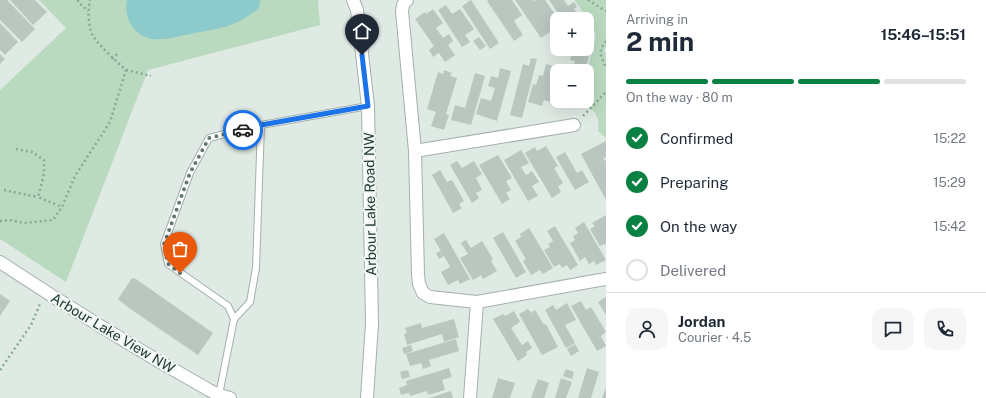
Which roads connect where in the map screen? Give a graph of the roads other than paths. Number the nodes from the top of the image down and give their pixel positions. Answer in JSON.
{"nodes":[{"id":1,"x":407,"y":0,"type":"edge"},
{"id":2,"x":356,"y":3,"type":"edge"},
{"id":3,"x":368,"y":106,"type":"junction"},
{"id":4,"x":261,"y":125,"type":"junction"},
{"id":5,"x":574,"y":125,"type":"road end"},
{"id":6,"x":415,"y":151,"type":"junction"},
{"id":7,"x":0,"y":262,"type":"edge"},
{"id":8,"x":606,"y":279,"type":"edge"},
{"id":9,"x":477,"y":302,"type":"junction"},
{"id":10,"x":234,"y":319,"type":"junction"},
{"id":11,"x":224,"y":396,"type":"edge"},
{"id":12,"x":367,"y":398,"type":"edge"},
{"id":13,"x":470,"y":398,"type":"edge"}],
"edges":[{"from":1,"to":6,"type":"street"},
{"from":2,"to":3,"type":"street","name":"Arbour Lake Road NW"},
{"from":3,"to":4,"type":"lane"},
{"from":3,"to":12,"type":"street","name":"Arbour Lake Road NW"},
{"from":4,"to":10,"type":"lane"},
{"from":4,"to":10,"type":"lane"},
{"from":5,"to":6,"type":"street"},
{"from":6,"to":9,"type":"street"},
{"from":7,"to":11,"type":"street","name":"Arbour Lake View NW"},
{"from":8,"to":9,"type":"street"},
{"from":9,"to":13,"type":"street"},
{"from":10,"to":11,"type":"lane"}]}
